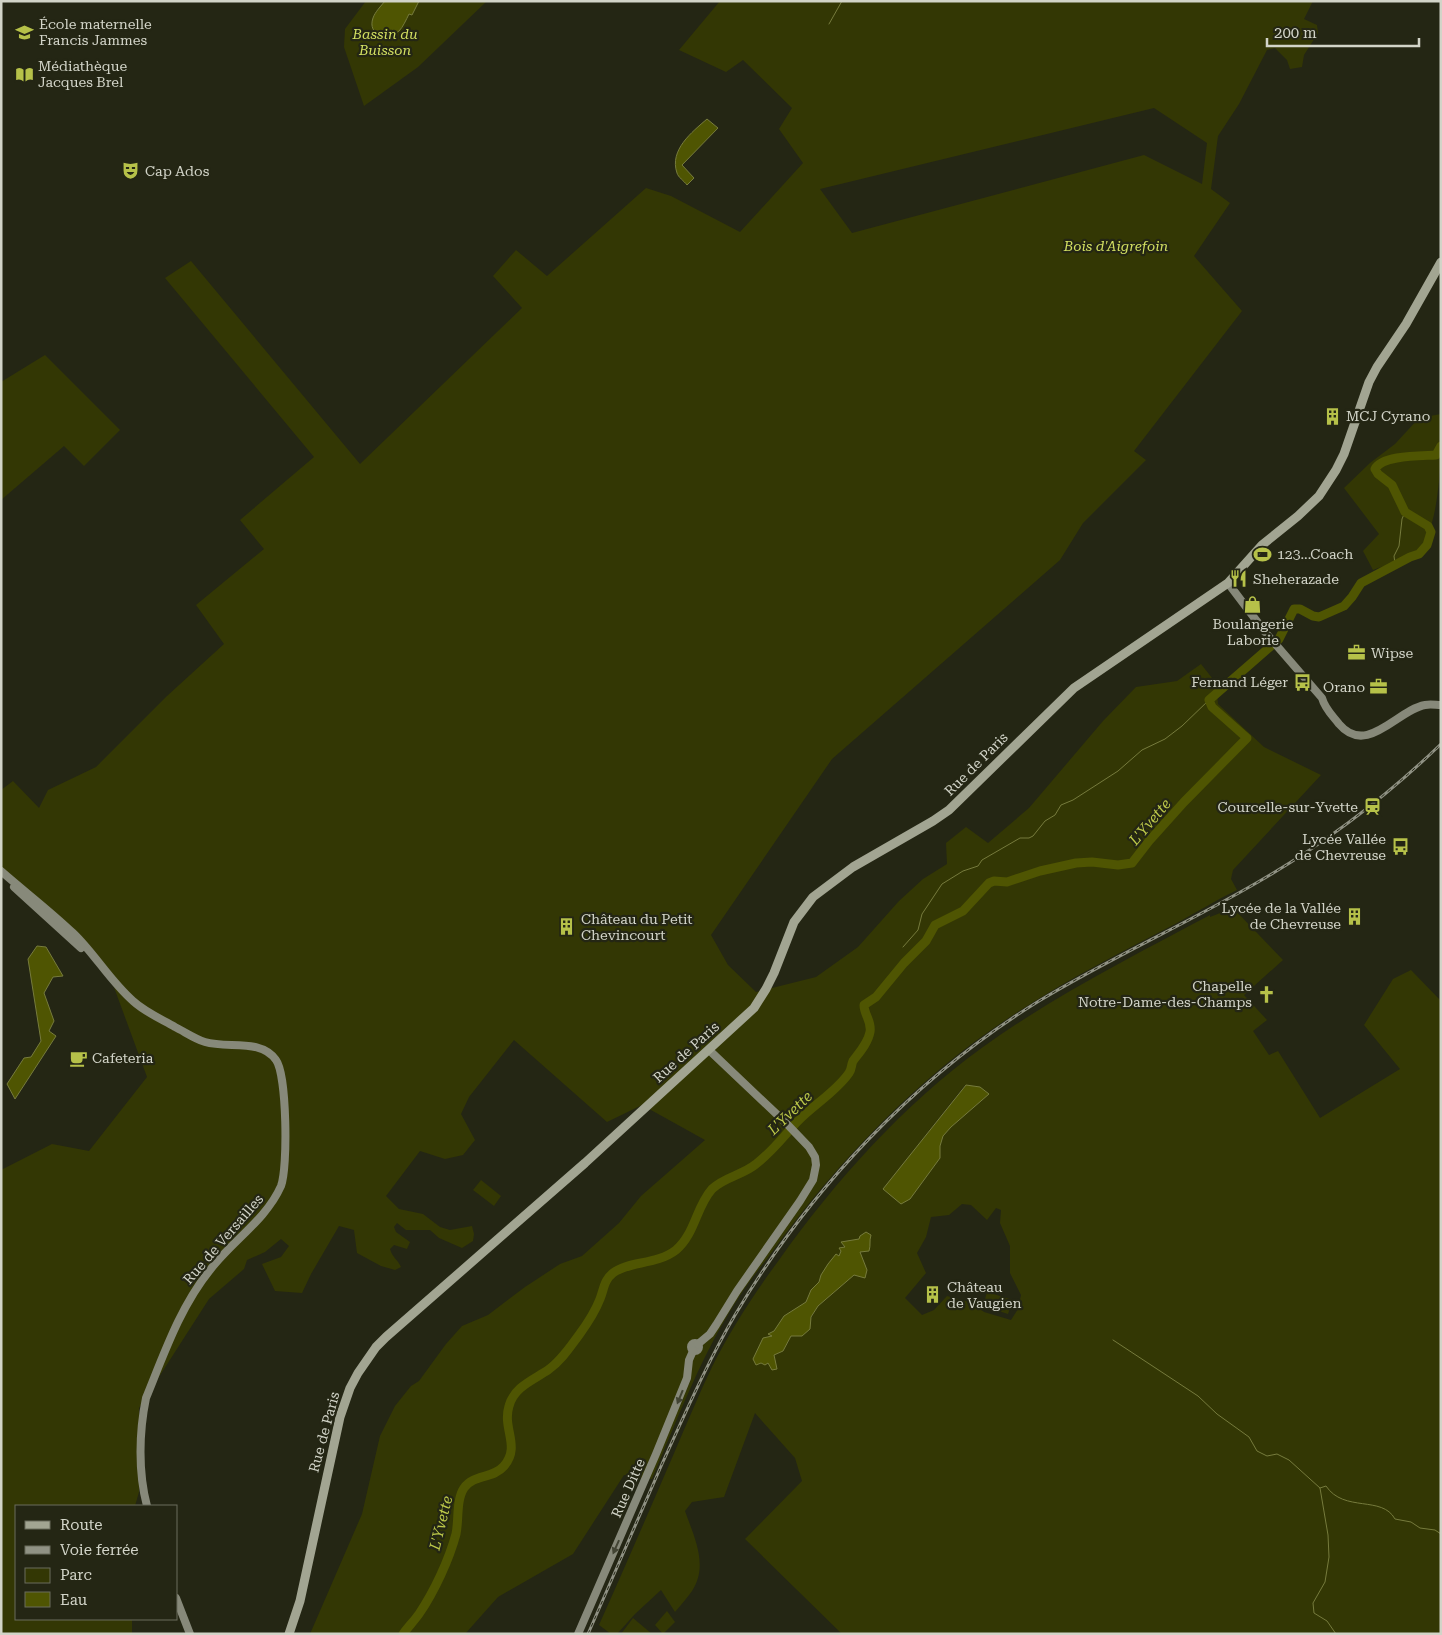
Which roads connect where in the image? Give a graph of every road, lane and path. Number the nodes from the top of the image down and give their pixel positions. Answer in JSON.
{"nodes":[{"id":1,"x":1441,"y":262,"type":"edge"},
{"id":2,"x":1228,"y":583,"type":"junction"},
{"id":3,"x":1441,"y":705,"type":"edge"},
{"id":4,"x":3,"y":873,"type":"edge"},
{"id":5,"x":709,"y":1050,"type":"junction"},
{"id":6,"x":147,"y":1505,"type":"edge"},
{"id":7,"x":178,"y":1603,"type":"edge"},
{"id":8,"x":190,"y":1634,"type":"edge"},
{"id":9,"x":290,"y":1634,"type":"edge"},
{"id":10,"x":578,"y":1634,"type":"edge"}],
"edges":[{"from":1,"to":2,"type":"main road","name":"Rue de Paris"},
{"from":2,"to":3,"type":"street"},
{"from":2,"to":5,"type":"main road","name":"Rue de Paris"},
{"from":4,"to":6,"type":"street","name":"Rue de Versailles"},
{"from":5,"to":9,"type":"main road","name":"Rue de Paris"},
{"from":5,"to":10,"type":"street","name":"Rue Ditte","one_way":true},
{"from":7,"to":8,"type":"street"}]}
